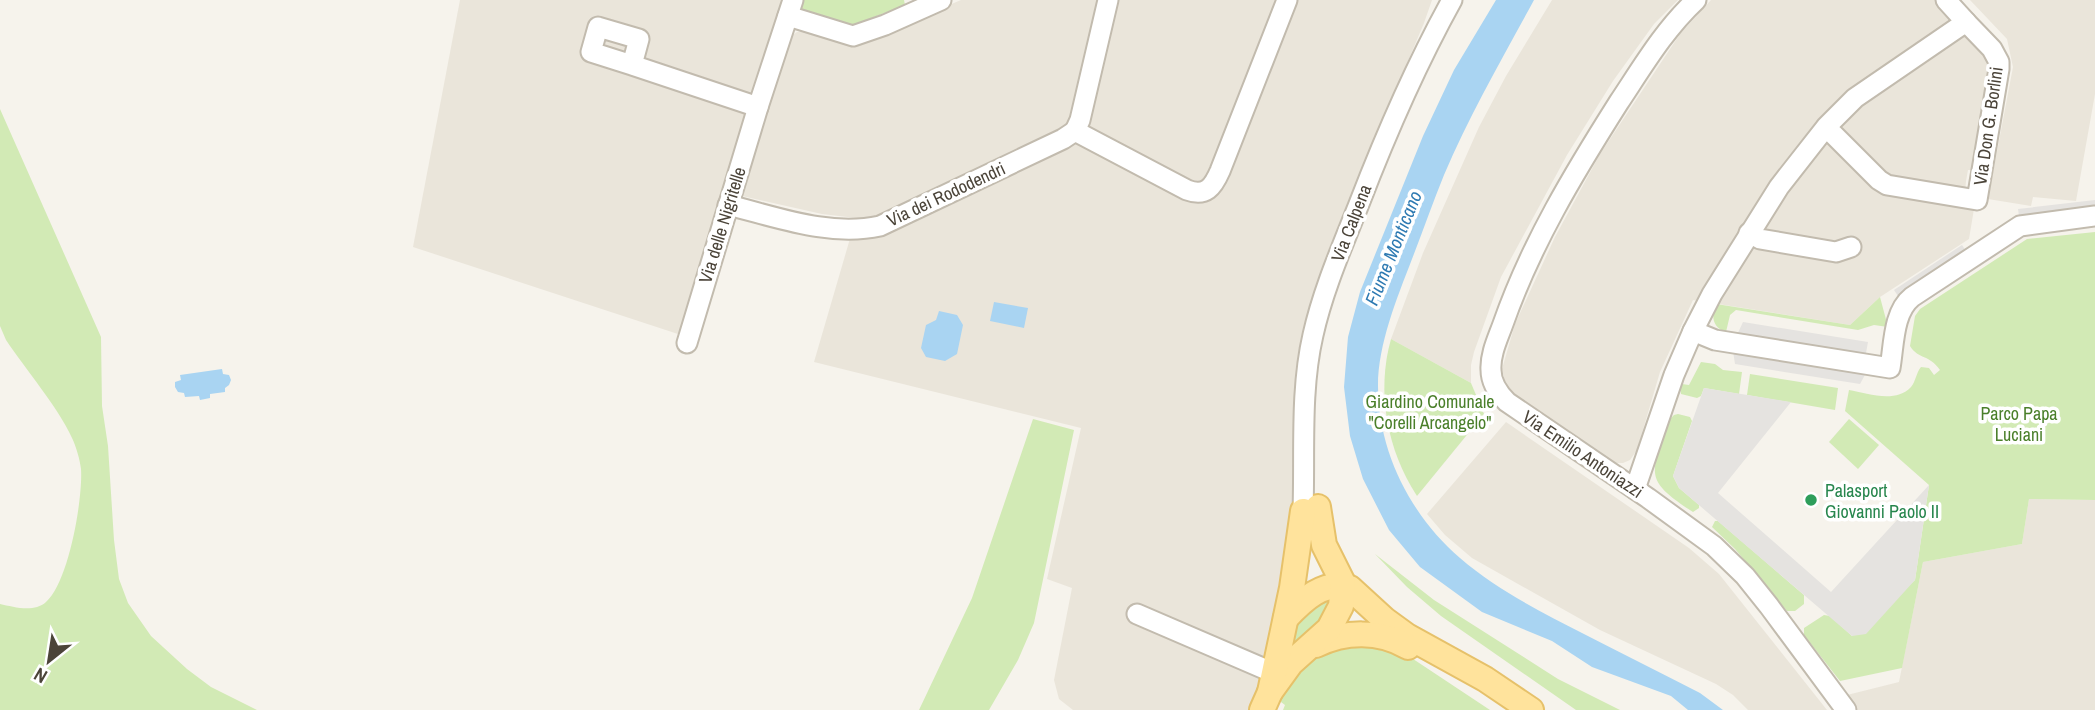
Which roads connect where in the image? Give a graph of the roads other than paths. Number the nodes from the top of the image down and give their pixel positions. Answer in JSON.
{"nodes":[{"id":1,"x":941,"y":0,"type":"edge"},
{"id":2,"x":1108,"y":0,"type":"edge"},
{"id":3,"x":1287,"y":0,"type":"edge"},
{"id":4,"x":1440,"y":0,"type":"edge"},
{"id":5,"x":1452,"y":0,"type":"edge"},
{"id":6,"x":1696,"y":0,"type":"edge"},
{"id":7,"x":1946,"y":0,"type":"edge"},
{"id":8,"x":791,"y":8,"type":"edge"},
{"id":9,"x":1966,"y":22,"type":"junction"},
{"id":10,"x":1431,"y":39,"type":"junction"},
{"id":11,"x":632,"y":65,"type":"dead end"},
{"id":12,"x":758,"y":107,"type":"junction"},
{"id":13,"x":1826,"y":127,"type":"junction"},
{"id":14,"x":1075,"y":131,"type":"junction"},
{"id":15,"x":728,"y":205,"type":"junction"},
{"id":16,"x":2095,"y":216,"type":"edge"},
{"id":17,"x":1749,"y":233,"type":"junction"},
{"id":18,"x":1851,"y":247,"type":"dead end"},
{"id":19,"x":1693,"y":331,"type":"junction"},
{"id":20,"x":687,"y":343,"type":"dead end"},
{"id":21,"x":1635,"y":489,"type":"junction"},
{"id":22,"x":1311,"y":509,"type":"junction"},
{"id":23,"x":1340,"y":589,"type":"junction"},
{"id":24,"x":1137,"y":614,"type":"dead end"},
{"id":25,"x":1286,"y":618,"type":"junction"},
{"id":26,"x":1404,"y":645,"type":"junction"},
{"id":27,"x":1312,"y":647,"type":"junction"},
{"id":28,"x":1485,"y":679,"type":"junction"},
{"id":29,"x":1269,"y":692,"type":"edge"},
{"id":30,"x":1501,"y":710,"type":"edge"},
{"id":31,"x":1531,"y":710,"type":"edge"},
{"id":32,"x":1846,"y":710,"type":"edge"}],
"edges":[{"from":1,"to":8,"type":"street"},
{"from":2,"to":14,"type":"street"},
{"from":3,"to":14,"type":"street"},
{"from":4,"to":10,"type":"street","name":"Via Calpena"},
{"from":5,"to":10,"type":"street","name":"Via Calpena"},
{"from":6,"to":21,"type":"street","name":"Via Emilio Antoniazzi"},
{"from":7,"to":9,"type":"street"},
{"from":8,"to":12,"type":"street","name":"Via delle Nigritelle"},
{"from":9,"to":13,"type":"street"},
{"from":9,"to":13,"type":"street","name":"Via Don G. Borlini"},
{"from":10,"to":22,"type":"street","name":"Via Calpena"},
{"from":11,"to":12,"type":"street"},
{"from":12,"to":15,"type":"street","name":"Via delle Nigritelle"},
{"from":13,"to":17,"type":"street"},
{"from":14,"to":15,"type":"street","name":"Via dei Rododendri"},
{"from":15,"to":20,"type":"street","name":"Via delle Nigritelle"},
{"from":16,"to":19,"type":"street"},
{"from":17,"to":18,"type":"street"},
{"from":17,"to":19,"type":"street"},
{"from":19,"to":21,"type":"street"},
{"from":21,"to":32,"type":"street","name":"Via Emilio Antoniazzi"},
{"from":22,"to":23,"type":"main road"},
{"from":22,"to":25,"type":"main road"},
{"from":22,"to":28,"type":"street","name":"Via Calpena"},
{"from":23,"to":25,"type":"main road"},
{"from":23,"to":26,"type":"street"},
{"from":23,"to":27,"type":"main road"},
{"from":23,"to":28,"type":"main road"},
{"from":24,"to":29,"type":"street"},
{"from":25,"to":29,"type":"main road"},
{"from":26,"to":27,"type":"main road"},
{"from":26,"to":30,"type":"main road"},
{"from":27,"to":29,"type":"main road"},
{"from":28,"to":31,"type":"main road"}]}
